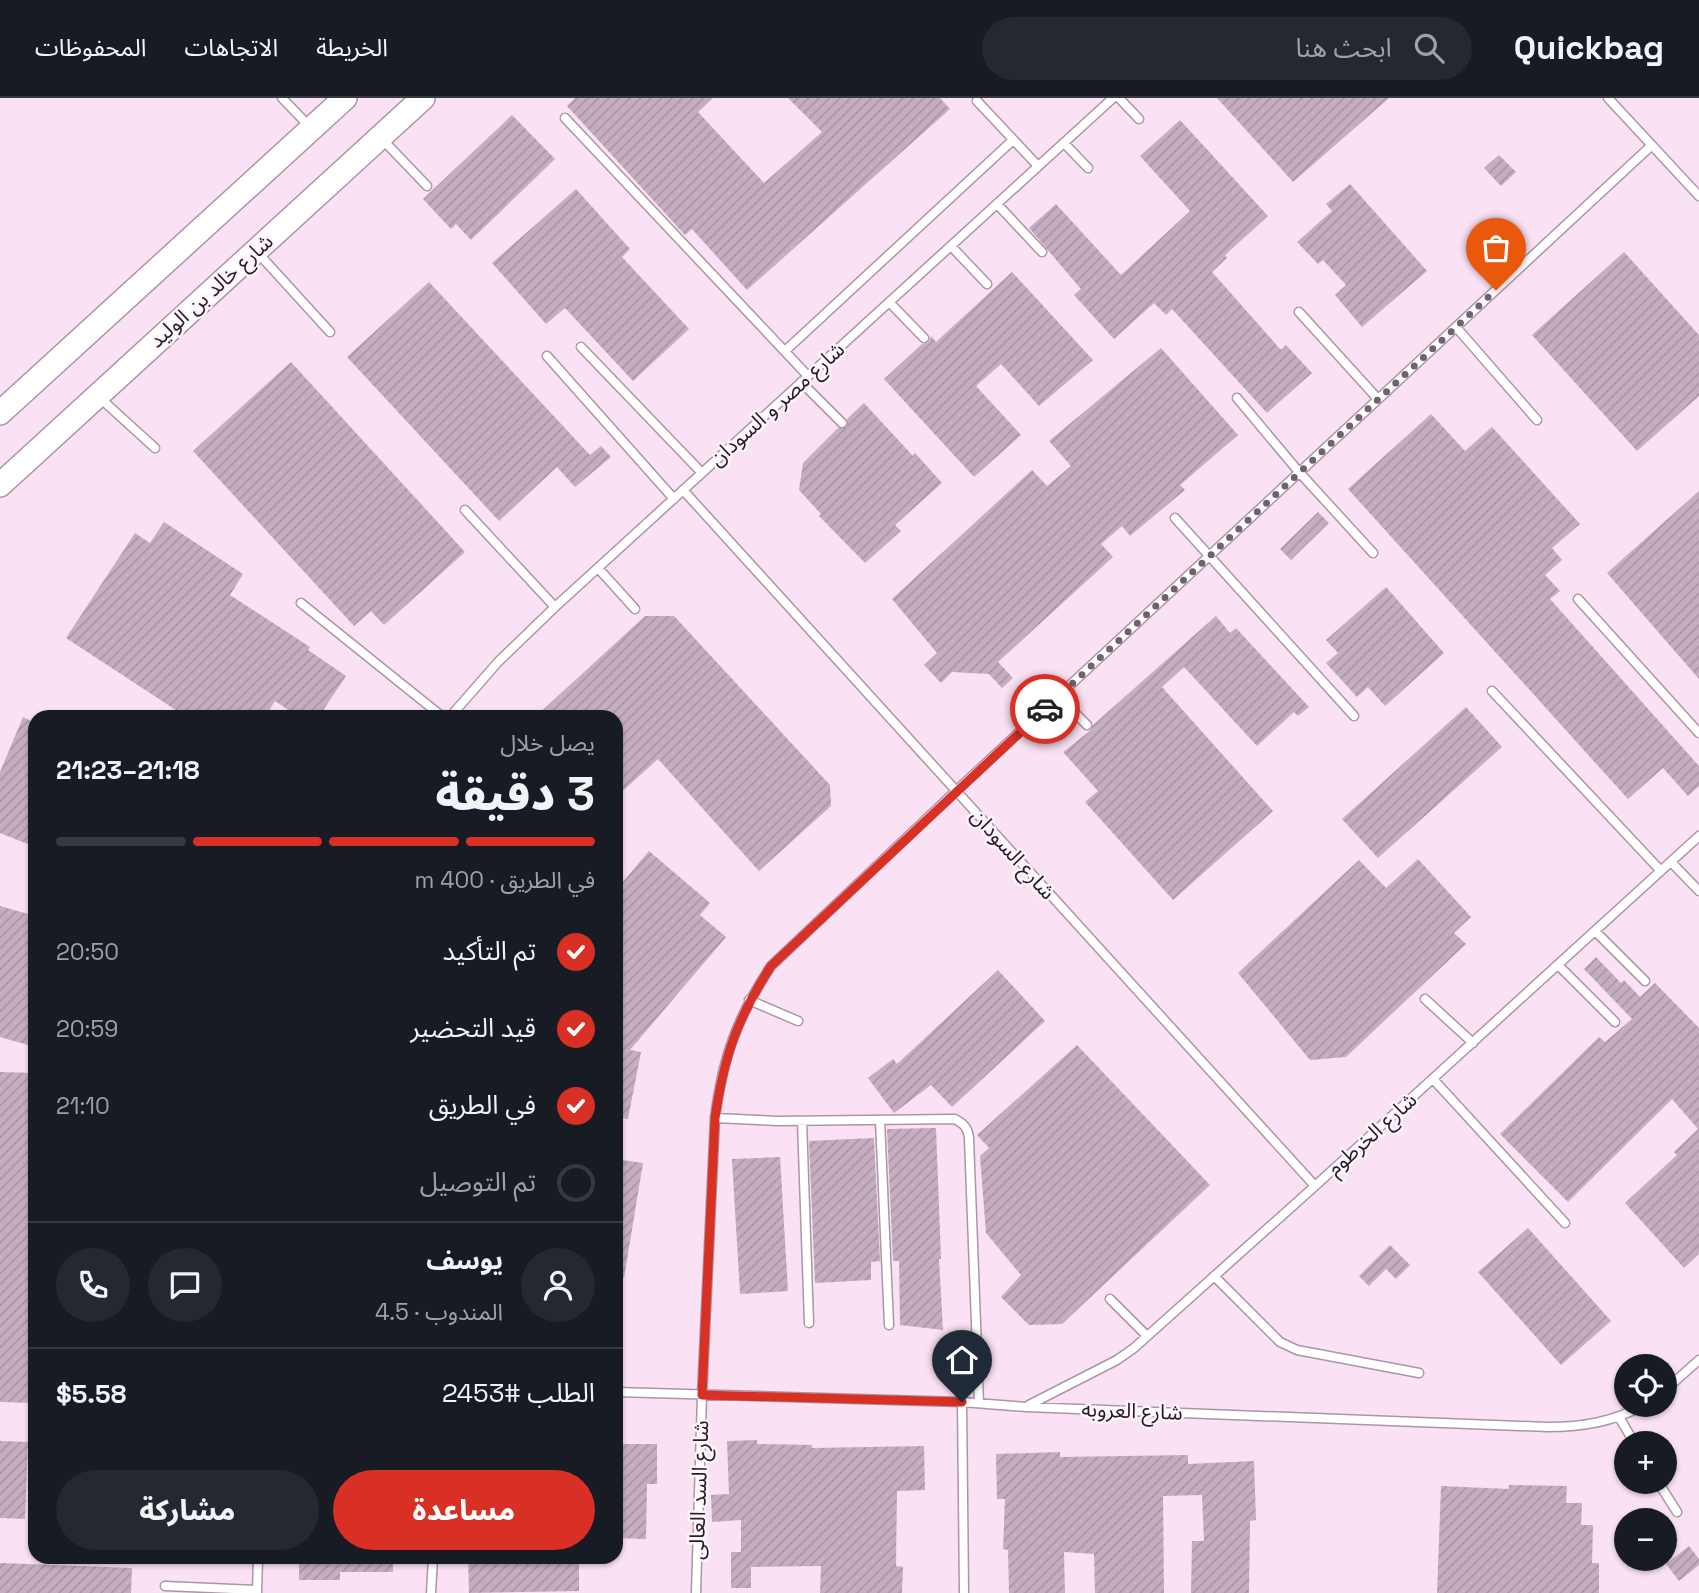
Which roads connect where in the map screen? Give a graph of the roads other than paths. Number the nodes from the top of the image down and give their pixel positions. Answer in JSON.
{"nodes":[{"id":1,"x":282,"y":98,"type":"edge"},
{"id":2,"x":345,"y":98,"type":"edge"},
{"id":3,"x":1113,"y":98,"type":"edge"},
{"id":4,"x":1119,"y":98,"type":"edge"},
{"id":5,"x":1608,"y":98,"type":"edge"},
{"id":6,"x":412,"y":101,"type":"edge"},
{"id":7,"x":977,"y":101,"type":"dead end"},
{"id":8,"x":565,"y":118,"type":"dead end"},
{"id":9,"x":1139,"y":119,"type":"dead end"},
{"id":10,"x":312,"y":129,"type":"junction"},
{"id":11,"x":380,"y":137,"type":"junction"},
{"id":12,"x":1013,"y":140,"type":"junction"},
{"id":13,"x":1065,"y":143,"type":"junction"},
{"id":14,"x":1652,"y":145,"type":"junction"},
{"id":15,"x":1038,"y":166,"type":"junction"},
{"id":16,"x":1088,"y":168,"type":"dead end"},
{"id":17,"x":427,"y":186,"type":"dead end"},
{"id":18,"x":1699,"y":195,"type":"edge"},
{"id":19,"x":997,"y":204,"type":"junction"},
{"id":20,"x":951,"y":246,"type":"junction"},
{"id":21,"x":256,"y":250,"type":"junction"},
{"id":22,"x":1042,"y":252,"type":"dead end"},
{"id":23,"x":987,"y":284,"type":"dead end"},
{"id":24,"x":889,"y":302,"type":"junction"},
{"id":25,"x":1299,"y":312,"type":"dead end"},
{"id":26,"x":1456,"y":327,"type":"junction"},
{"id":27,"x":330,"y":332,"type":"dead end"},
{"id":28,"x":924,"y":338,"type":"dead end"},
{"id":29,"x":581,"y":347,"type":"dead end"},
{"id":30,"x":785,"y":351,"type":"junction"},
{"id":31,"x":547,"y":356,"type":"dead end"},
{"id":32,"x":805,"y":379,"type":"junction"},
{"id":33,"x":97,"y":395,"type":"junction"},
{"id":34,"x":1237,"y":398,"type":"dead end"},
{"id":35,"x":1378,"y":399,"type":"junction"},
{"id":36,"x":0,"y":413,"type":"edge"},
{"id":37,"x":1537,"y":419,"type":"dead end"},
{"id":38,"x":842,"y":422,"type":"dead end"},
{"id":39,"x":155,"y":448,"type":"dead end"},
{"id":40,"x":1299,"y":472,"type":"junction"},
{"id":41,"x":702,"y":473,"type":"junction"},
{"id":42,"x":0,"y":485,"type":"edge"},
{"id":43,"x":683,"y":490,"type":"junction"},
{"id":44,"x":674,"y":499,"type":"junction"},
{"id":45,"x":465,"y":510,"type":"dead end"},
{"id":46,"x":1175,"y":518,"type":"dead end"},
{"id":47,"x":1373,"y":553,"type":"dead end"},
{"id":48,"x":1211,"y":555,"type":"junction"},
{"id":49,"x":598,"y":568,"type":"junction"},
{"id":50,"x":1578,"y":599,"type":"dead end"},
{"id":51,"x":301,"y":603,"type":"dead end"},
{"id":52,"x":555,"y":607,"type":"junction"},
{"id":53,"x":635,"y":609,"type":"dead end"},
{"id":54,"x":1492,"y":691,"type":"dead end"},
{"id":55,"x":1058,"y":696,"type":"junction"},
{"id":56,"x":437,"y":710,"type":"edge"},
{"id":57,"x":454,"y":710,"type":"edge"},
{"id":58,"x":1354,"y":716,"type":"dead end"},
{"id":59,"x":1087,"y":725,"type":"dead end"},
{"id":60,"x":1699,"y":733,"type":"edge"},
{"id":61,"x":956,"y":791,"type":"junction"},
{"id":62,"x":1699,"y":836,"type":"edge"},
{"id":63,"x":1671,"y":862,"type":"junction"},
{"id":64,"x":1661,"y":871,"type":"junction"},
{"id":65,"x":1699,"y":891,"type":"edge"},
{"id":66,"x":1595,"y":930,"type":"junction"},
{"id":67,"x":1558,"y":965,"type":"junction"},
{"id":68,"x":1645,"y":981,"type":"dead end"},
{"id":69,"x":1425,"y":999,"type":"dead end"},
{"id":70,"x":749,"y":1000,"type":"junction"},
{"id":71,"x":798,"y":1021,"type":"dead end"},
{"id":72,"x":1615,"y":1022,"type":"dead end"},
{"id":73,"x":1473,"y":1043,"type":"junction"},
{"id":74,"x":1433,"y":1079,"type":"junction"},
{"id":75,"x":715,"y":1118,"type":"junction"},
{"id":76,"x":880,"y":1120,"type":"junction"},
{"id":77,"x":802,"y":1121,"type":"junction"},
{"id":78,"x":1315,"y":1186,"type":"junction"},
{"id":79,"x":1565,"y":1223,"type":"dead end"},
{"id":80,"x":1214,"y":1276,"type":"junction"},
{"id":81,"x":1110,"y":1299,"type":"dead end"},
{"id":82,"x":809,"y":1323,"type":"dead end"},
{"id":83,"x":889,"y":1325,"type":"dead end"},
{"id":84,"x":1147,"y":1336,"type":"junction"},
{"id":85,"x":1699,"y":1360,"type":"edge"},
{"id":86,"x":1419,"y":1373,"type":"dead end"},
{"id":87,"x":1677,"y":1379,"type":"edge"},
{"id":88,"x":623,"y":1392,"type":"edge"},
{"id":89,"x":702,"y":1395,"type":"junction"},
{"id":90,"x":962,"y":1402,"type":"junction"},
{"id":91,"x":979,"y":1403,"type":"junction"},
{"id":92,"x":1026,"y":1406,"type":"junction"},
{"id":93,"x":1619,"y":1417,"type":"joint"},
{"id":94,"x":1627,"y":1431,"type":"edge"},
{"id":95,"x":258,"y":1564,"type":"edge"},
{"id":96,"x":433,"y":1564,"type":"edge"},
{"id":97,"x":165,"y":1586,"type":"dead end"},
{"id":98,"x":257,"y":1592,"type":"edge"},
{"id":99,"x":431,"y":1593,"type":"edge"},
{"id":100,"x":696,"y":1593,"type":"edge"},
{"id":101,"x":964,"y":1593,"type":"edge"}],
"edges":[{"from":1,"to":10,"type":"lane"},
{"from":2,"to":10,"type":"main road"},
{"from":3,"to":13,"type":"lane","name":"شارع مصر و السودان"},
{"from":4,"to":9,"type":"lane"},
{"from":5,"to":14,"type":"lane"},
{"from":6,"to":11,"type":"main road","name":"شارع خالد بن الوليد"},
{"from":7,"to":12,"type":"lane"},
{"from":8,"to":30,"type":"lane"},
{"from":10,"to":36,"type":"main road"},
{"from":11,"to":17,"type":"lane"},
{"from":11,"to":21,"type":"main road","name":"شارع خالد بن الوليد"},
{"from":12,"to":15,"type":"lane"},
{"from":12,"to":30,"type":"lane"},
{"from":13,"to":15,"type":"lane","name":"شارع مصر و السودان"},
{"from":13,"to":16,"type":"lane"},
{"from":14,"to":18,"type":"lane"},
{"from":14,"to":26,"type":"lane","name":"شارع السد العالى"},
{"from":15,"to":19,"type":"lane","name":"شارع مصر و السودان"},
{"from":19,"to":20,"type":"lane","name":"شارع مصر و السودان"},
{"from":19,"to":22,"type":"lane"},
{"from":20,"to":23,"type":"lane"},
{"from":20,"to":24,"type":"lane","name":"شارع مصر و السودان"},
{"from":21,"to":27,"type":"lane"},
{"from":21,"to":33,"type":"main road","name":"شارع خالد بن الوليد"},
{"from":24,"to":28,"type":"lane"},
{"from":24,"to":32,"type":"lane","name":"شارع مصر و السودان"},
{"from":25,"to":35,"type":"lane"},
{"from":26,"to":35,"type":"lane","name":"شارع السد العالى"},
{"from":26,"to":37,"type":"lane"},
{"from":29,"to":41,"type":"lane"},
{"from":30,"to":32,"type":"lane"},
{"from":31,"to":44,"type":"lane"},
{"from":32,"to":38,"type":"lane"},
{"from":32,"to":41,"type":"lane","name":"شارع مصر و السودان"},
{"from":33,"to":39,"type":"lane"},
{"from":33,"to":42,"type":"main road","name":"شارع خالد بن الوليد"},
{"from":34,"to":40,"type":"lane"},
{"from":35,"to":40,"type":"lane","name":"شارع السد العالى"},
{"from":40,"to":47,"type":"lane"},
{"from":40,"to":48,"type":"lane","name":"شارع السد العالى"},
{"from":41,"to":43,"type":"lane","name":"شارع مصر و السودان"},
{"from":43,"to":44,"type":"lane","name":"شارع مصر و السودان"},
{"from":43,"to":61,"type":"lane","name":"شارع السودان"},
{"from":44,"to":49,"type":"lane","name":"شارع مصر و السودان"},
{"from":45,"to":52,"type":"lane"},
{"from":46,"to":48,"type":"lane"},
{"from":48,"to":55,"type":"lane","name":"شارع السد العالى"},
{"from":48,"to":58,"type":"lane"},
{"from":49,"to":52,"type":"lane","name":"شارع مصر و السودان"},
{"from":49,"to":53,"type":"lane"},
{"from":50,"to":60,"type":"lane"},
{"from":51,"to":56,"type":"lane"},
{"from":52,"to":57,"type":"lane","name":"شارع مصر و السودان"},
{"from":54,"to":64,"type":"lane"},
{"from":55,"to":59,"type":"lane"},
{"from":55,"to":61,"type":"lane","name":"شارع السد العالى"},
{"from":61,"to":70,"type":"lane","name":"شارع السد العالى"},
{"from":61,"to":78,"type":"lane","name":"شارع السودان"},
{"from":62,"to":63,"type":"lane","name":"شارع الخرطوم"},
{"from":63,"to":64,"type":"lane","name":"شارع الخرطوم"},
{"from":63,"to":65,"type":"lane"},
{"from":64,"to":66,"type":"lane","name":"شارع الخرطوم"},
{"from":66,"to":67,"type":"lane","name":"شارع الخرطوم"},
{"from":66,"to":68,"type":"lane"},
{"from":67,"to":72,"type":"lane"},
{"from":67,"to":73,"type":"lane","name":"شارع الخرطوم"},
{"from":69,"to":73,"type":"lane"},
{"from":70,"to":71,"type":"lane"},
{"from":70,"to":75,"type":"lane","name":"شارع السد العالى"},
{"from":73,"to":74,"type":"lane","name":"شارع الخرطوم"},
{"from":74,"to":78,"type":"lane","name":"شارع الخرطوم"},
{"from":74,"to":79,"type":"lane"},
{"from":75,"to":77,"type":"lane"},
{"from":75,"to":89,"type":"lane","name":"شارع السد العالى"},
{"from":76,"to":77,"type":"lane"},
{"from":76,"to":83,"type":"lane"},
{"from":76,"to":91,"type":"lane"},
{"from":77,"to":82,"type":"lane"},
{"from":78,"to":80,"type":"lane","name":"شارع الخرطوم"},
{"from":80,"to":84,"type":"lane","name":"شارع الخرطوم"},
{"from":80,"to":86,"type":"lane"},
{"from":81,"to":84,"type":"lane"},
{"from":84,"to":92,"type":"lane","name":"شارع الخرطوم"},
{"from":85,"to":87,"type":"lane"},
{"from":88,"to":89,"type":"lane","name":"شارع العروبه"},
{"from":89,"to":90,"type":"lane","name":"شارع العروبه"},
{"from":89,"to":100,"type":"lane","name":"شارع السد العالى"},
{"from":90,"to":91,"type":"lane","name":"شارع العروبه"},
{"from":90,"to":101,"type":"lane"},
{"from":91,"to":92,"type":"lane","name":"شارع العروبه"},
{"from":92,"to":93,"type":"lane","name":"شارع العروبه"},
{"from":93,"to":94,"type":"lane"},
{"from":95,"to":98,"type":"lane"},
{"from":96,"to":99,"type":"lane"},
{"from":97,"to":98,"type":"lane"}]}
